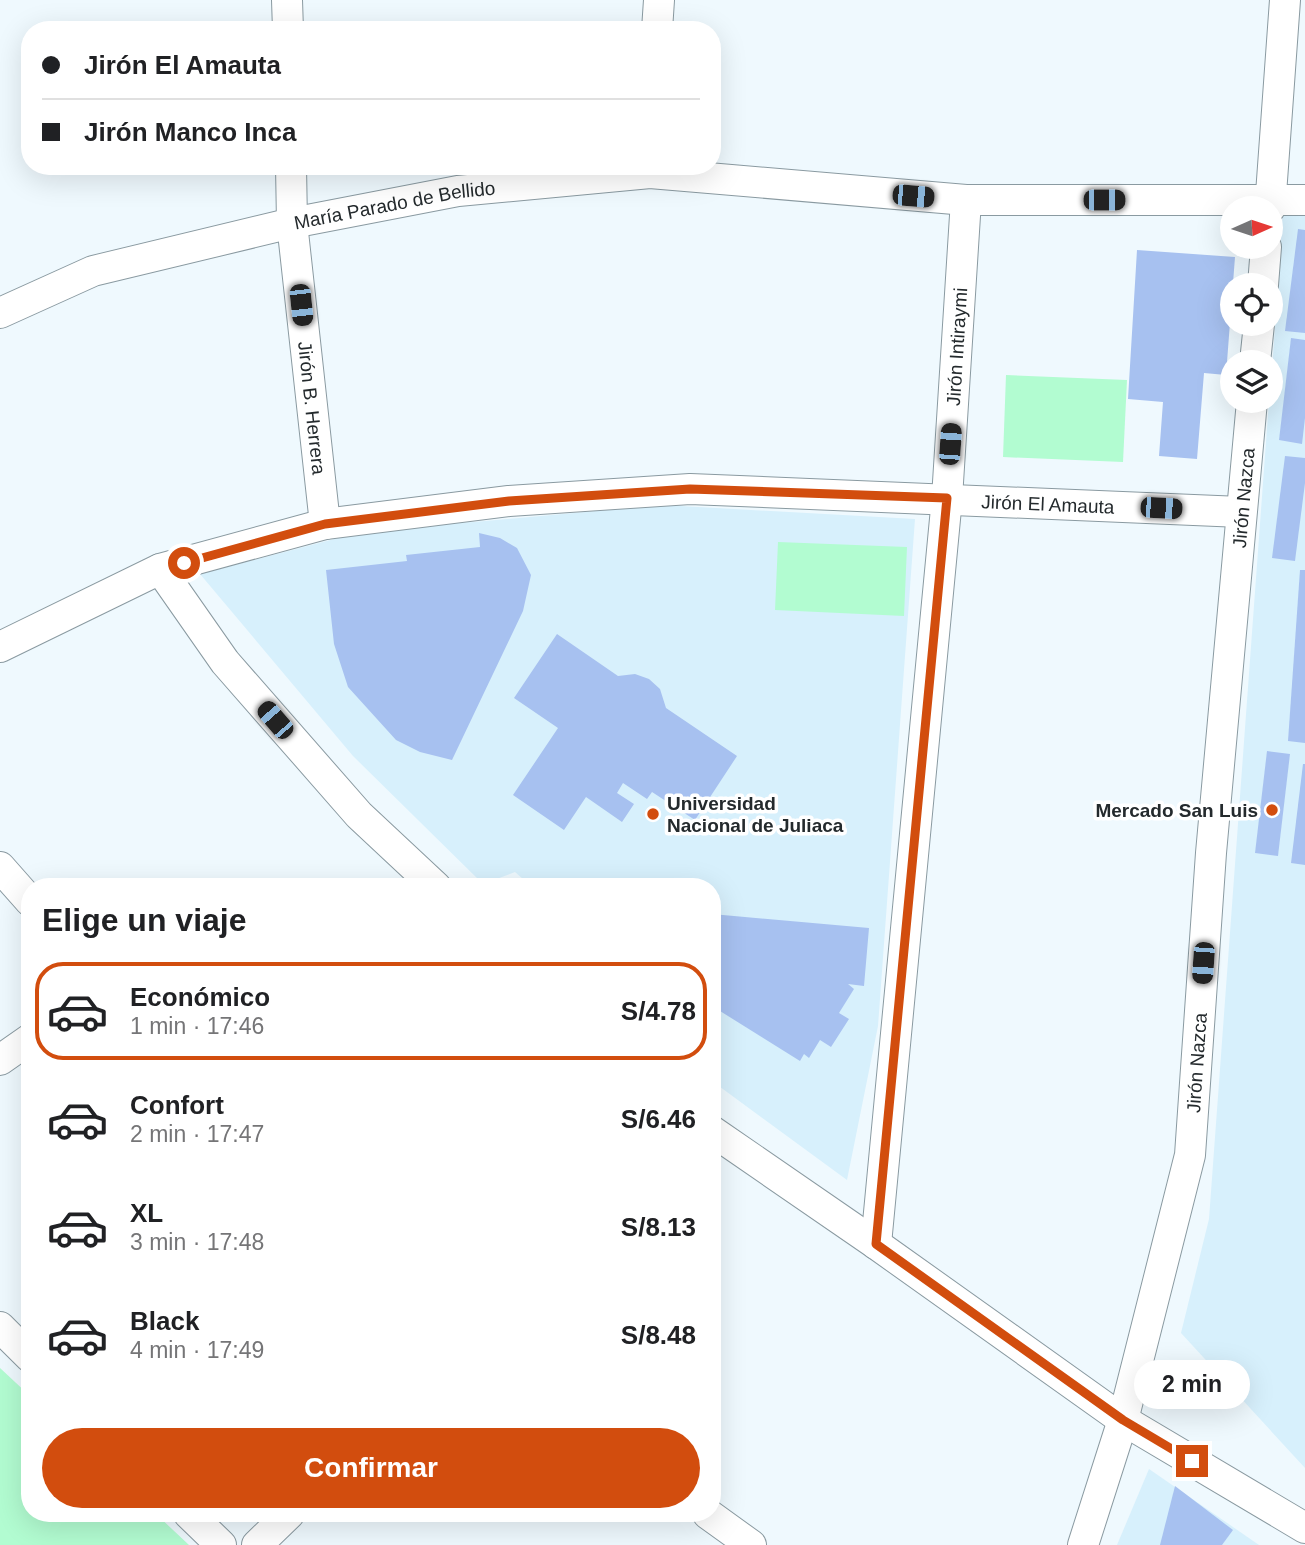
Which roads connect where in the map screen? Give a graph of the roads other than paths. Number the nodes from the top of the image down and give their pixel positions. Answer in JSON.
{"nodes":[{"id":1,"x":287,"y":0,"type":"edge"},
{"id":2,"x":659,"y":0,"type":"edge"},
{"id":3,"x":1285,"y":0,"type":"edge"},
{"id":4,"x":288,"y":21,"type":"edge"},
{"id":5,"x":658,"y":21,"type":"edge"},
{"id":6,"x":291,"y":175,"type":"edge"},
{"id":7,"x":604,"y":175,"type":"edge"},
{"id":8,"x":703,"y":175,"type":"edge"},
{"id":9,"x":1271,"y":196,"type":"edge"},
{"id":10,"x":966,"y":200,"type":"junction"},
{"id":11,"x":1305,"y":200,"type":"edge"},
{"id":12,"x":1220,"y":203,"type":"edge"},
{"id":13,"x":1283,"y":203,"type":"edge"},
{"id":14,"x":292,"y":223,"type":"junction"},
{"id":15,"x":0,"y":313,"type":"edge"},
{"id":16,"x":1251,"y":413,"type":"edge"},
{"id":17,"x":947,"y":498,"type":"junction"},
{"id":18,"x":1241,"y":512,"type":"junction"},
{"id":19,"x":325,"y":524,"type":"junction"},
{"id":20,"x":160,"y":569,"type":"junction"},
{"id":21,"x":0,"y":647,"type":"edge"},
{"id":22,"x":0,"y":867,"type":"edge"},
{"id":23,"x":426,"y":878,"type":"edge"},
{"id":24,"x":21,"y":891,"type":"edge"},
{"id":25,"x":21,"y":1045,"type":"edge"},
{"id":26,"x":0,"y":1060,"type":"edge"},
{"id":27,"x":721,"y":1137,"type":"edge"},
{"id":28,"x":876,"y":1244,"type":"junction"},
{"id":29,"x":0,"y":1327,"type":"edge"},
{"id":30,"x":21,"y":1348,"type":"edge"},
{"id":31,"x":1123,"y":1420,"type":"junction"},
{"id":32,"x":197,"y":1522,"type":"edge"},
{"id":33,"x":281,"y":1522,"type":"edge"},
{"id":34,"x":716,"y":1522,"type":"edge"},
{"id":35,"x":1305,"y":1528,"type":"edge"},
{"id":36,"x":736,"y":1541,"type":"edge"},
{"id":37,"x":221,"y":1545,"type":"edge"},
{"id":38,"x":257,"y":1545,"type":"edge"},
{"id":39,"x":1083,"y":1545,"type":"edge"}],
"edges":[{"from":1,"to":4,"type":"street"},
{"from":2,"to":5,"type":"street"},
{"from":3,"to":9,"type":"street"},
{"from":6,"to":14,"type":"street","name":"Jirón B. Herrera"},
{"from":7,"to":14,"type":"street","name":"María Parado de Bellido"},
{"from":8,"to":10,"type":"street","name":"María Parado de Bellido"},
{"from":10,"to":12,"type":"street","name":"María Parado de Bellido"},
{"from":10,"to":17,"type":"street","name":"Jirón Intiraymi"},
{"from":11,"to":13,"type":"street","name":"María Parado de Bellido"},
{"from":14,"to":15,"type":"street","name":"María Parado de Bellido"},
{"from":14,"to":19,"type":"street","name":"Jirón B. Herrera"},
{"from":16,"to":18,"type":"street","name":"Jirón Nazca"},
{"from":17,"to":18,"type":"street","name":"Jirón El Amauta"},
{"from":17,"to":19,"type":"street","name":"Jirón El Amauta"},
{"from":17,"to":28,"type":"street","name":"Jirón Intiraymi"},
{"from":18,"to":31,"type":"street","name":"Jirón Nazca"},
{"from":19,"to":20,"type":"street","name":"Jirón El Amauta"},
{"from":20,"to":21,"type":"street","name":"Jirón El Amauta"},
{"from":20,"to":23,"type":"street"},
{"from":22,"to":24,"type":"street"},
{"from":25,"to":26,"type":"street"},
{"from":27,"to":28,"type":"street"},
{"from":28,"to":31,"type":"street"},
{"from":29,"to":30,"type":"street"},
{"from":31,"to":35,"type":"street"},
{"from":31,"to":39,"type":"street","name":"Jirón Nazca"},
{"from":32,"to":37,"type":"street"},
{"from":33,"to":38,"type":"street"},
{"from":34,"to":36,"type":"street"}]}
